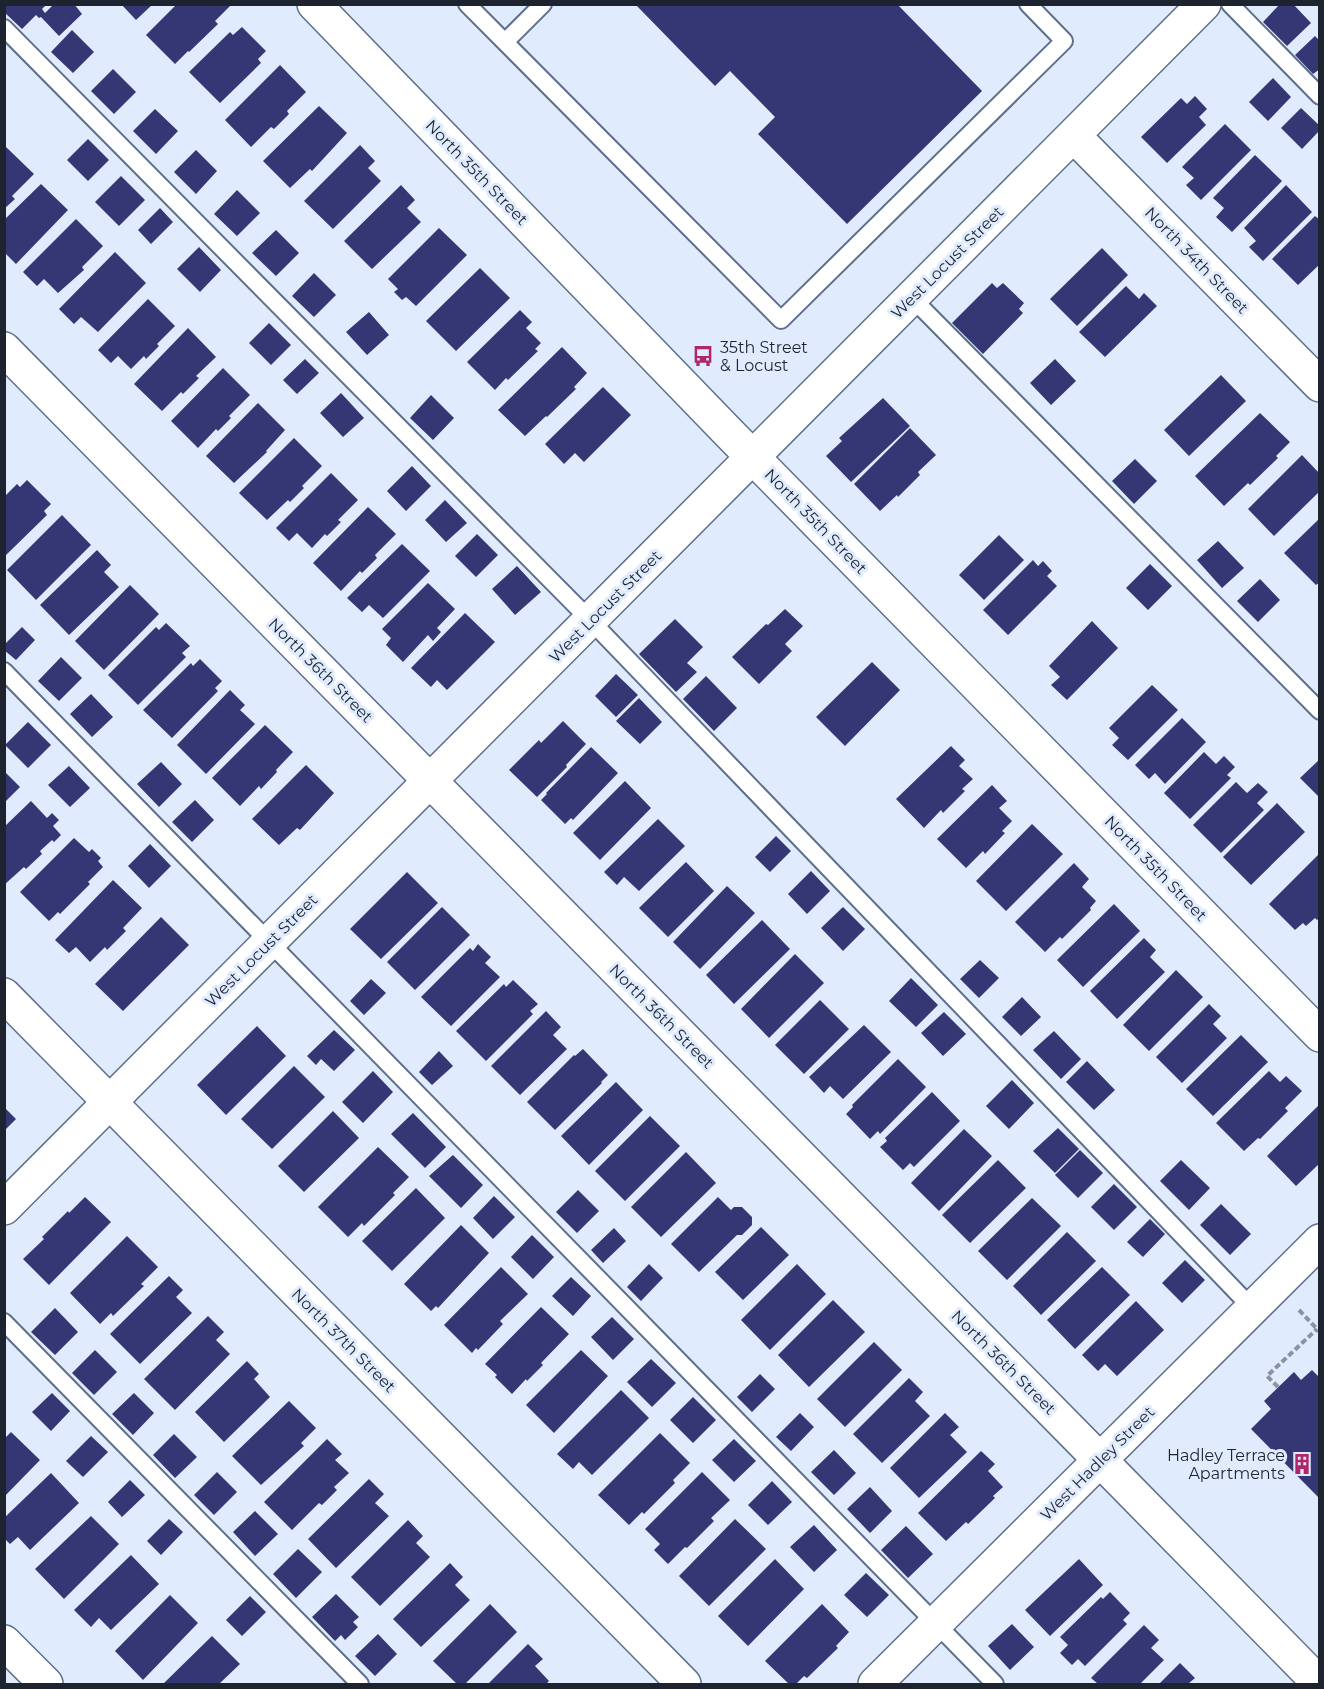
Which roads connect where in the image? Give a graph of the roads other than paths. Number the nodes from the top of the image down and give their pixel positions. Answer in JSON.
{"nodes":[{"id":1,"x":314,"y":4,"type":"edge"},
{"id":2,"x":467,"y":4,"type":"edge"},
{"id":3,"x":543,"y":4,"type":"edge"},
{"id":4,"x":1028,"y":4,"type":"edge"},
{"id":5,"x":1204,"y":4,"type":"edge"},
{"id":6,"x":1230,"y":4,"type":"edge"},
{"id":7,"x":4,"y":28,"type":"edge"},
{"id":8,"x":505,"y":42,"type":"junction"},
{"id":9,"x":1320,"y":96,"type":"edge"},
{"id":10,"x":1074,"y":136,"type":"junction"},
{"id":11,"x":911,"y":297,"type":"junction"},
{"id":12,"x":4,"y":349,"type":"edge"},
{"id":13,"x":1320,"y":385,"type":"edge"},
{"id":14,"x":753,"y":456,"type":"junction"},
{"id":15,"x":591,"y":621,"type":"junction"},
{"id":16,"x":4,"y":671,"type":"edge"},
{"id":17,"x":1320,"y":711,"type":"edge"},
{"id":18,"x":430,"y":781,"type":"junction"},
{"id":19,"x":270,"y":941,"type":"junction"},
{"id":20,"x":4,"y":995,"type":"edge"},
{"id":21,"x":1320,"y":1035,"type":"edge"},
{"id":22,"x":110,"y":1102,"type":"junction"},
{"id":23,"x":4,"y":1208,"type":"edge"},
{"id":24,"x":1317,"y":1248,"type":"edge"},
{"id":25,"x":1252,"y":1308,"type":"junction"},
{"id":26,"x":4,"y":1322,"type":"edge"},
{"id":27,"x":1100,"y":1460,"type":"junction"},
{"id":28,"x":936,"y":1624,"type":"junction"},
{"id":29,"x":4,"y":1642,"type":"edge"},
{"id":30,"x":46,"y":1684,"type":"edge"},
{"id":31,"x":360,"y":1684,"type":"edge"},
{"id":32,"x":684,"y":1684,"type":"edge"},
{"id":33,"x":875,"y":1684,"type":"edge"},
{"id":34,"x":995,"y":1684,"type":"edge"},
{"id":35,"x":1320,"y":1684,"type":"edge"}],
"edges":[{"from":1,"to":14,"type":"street","name":"North 35th Street"},
{"from":2,"to":8,"type":"lane"},
{"from":3,"to":8,"type":"lane"},
{"from":4,"to":8,"type":"lane"},
{"from":5,"to":10,"type":"street","name":"West Locust Street"},
{"from":6,"to":9,"type":"lane"},
{"from":7,"to":15,"type":"lane"},
{"from":10,"to":11,"type":"street","name":"West Locust Street"},
{"from":10,"to":13,"type":"street","name":"North 34th Street"},
{"from":11,"to":14,"type":"street","name":"West Locust Street"},
{"from":11,"to":17,"type":"lane"},
{"from":12,"to":18,"type":"street","name":"North 36th Street"},
{"from":14,"to":15,"type":"street","name":"West Locust Street"},
{"from":14,"to":21,"type":"street","name":"North 35th Street"},
{"from":15,"to":18,"type":"street","name":"West Locust Street"},
{"from":15,"to":25,"type":"lane"},
{"from":16,"to":19,"type":"lane"},
{"from":18,"to":19,"type":"street","name":"West Locust Street"},
{"from":18,"to":27,"type":"street","name":"North 36th Street"},
{"from":19,"to":22,"type":"street","name":"West Locust Street"},
{"from":19,"to":28,"type":"lane"},
{"from":20,"to":22,"type":"street","name":"North 37th Street"},
{"from":22,"to":23,"type":"street","name":"West Locust Street"},
{"from":22,"to":32,"type":"street","name":"North 37th Street"},
{"from":24,"to":25,"type":"street","name":"West Hadley Street"},
{"from":25,"to":27,"type":"street","name":"West Hadley Street"},
{"from":26,"to":31,"type":"lane"},
{"from":27,"to":28,"type":"street","name":"West Hadley Street"},
{"from":27,"to":35,"type":"street","name":"North 36th Street"},
{"from":28,"to":33,"type":"street","name":"West Hadley Street"},
{"from":28,"to":34,"type":"lane"},
{"from":29,"to":30,"type":"street"}]}
